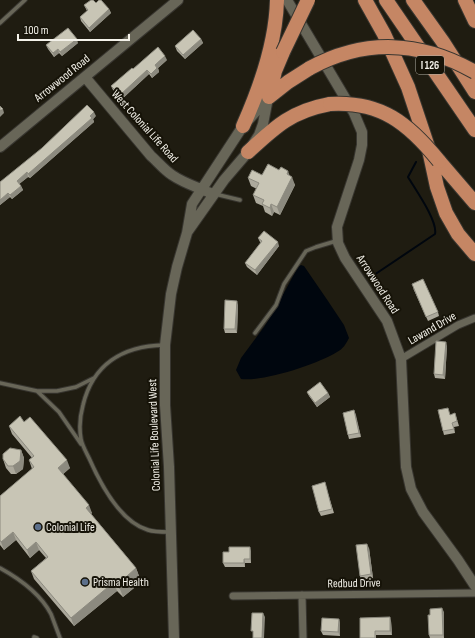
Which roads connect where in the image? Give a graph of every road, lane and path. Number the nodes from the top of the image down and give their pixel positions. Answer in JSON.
{"nodes":[{"id":1,"x":25,"y":0,"type":"edge"},
{"id":2,"x":178,"y":0,"type":"edge"},
{"id":3,"x":277,"y":0,"type":"edge"},
{"id":4,"x":287,"y":0,"type":"edge"},
{"id":5,"x":308,"y":0,"type":"edge"},
{"id":6,"x":364,"y":0,"type":"edge"},
{"id":7,"x":386,"y":0,"type":"edge"},
{"id":8,"x":413,"y":0,"type":"edge"},
{"id":9,"x":464,"y":0,"type":"edge"},
{"id":10,"x":475,"y":21,"type":"edge"},
{"id":11,"x":0,"y":23,"type":"edge"},
{"id":12,"x":473,"y":72,"type":"edge"},
{"id":13,"x":85,"y":77,"type":"junction"},
{"id":14,"x":475,"y":92,"type":"edge"},
{"id":15,"x":269,"y":97,"type":"junction"},
{"id":16,"x":243,"y":126,"type":"junction"},
{"id":17,"x":475,"y":130,"type":"edge"},
{"id":18,"x":0,"y":147,"type":"edge"},
{"id":19,"x":248,"y":152,"type":"junction"},
{"id":20,"x":456,"y":180,"type":"junction"},
{"id":21,"x":201,"y":189,"type":"junction"},
{"id":22,"x":214,"y":194,"type":"junction"},
{"id":23,"x":240,"y":200,"type":"dead end"},
{"id":24,"x":475,"y":203,"type":"edge"},
{"id":25,"x":475,"y":208,"type":"edge"},
{"id":26,"x":187,"y":233,"type":"junction"},
{"id":27,"x":338,"y":241,"type":"junction"},
{"id":28,"x":475,"y":254,"type":"edge"},
{"id":29,"x":475,"y":318,"type":"edge"},
{"id":30,"x":256,"y":333,"type":"dead end"},
{"id":31,"x":165,"y":345,"type":"junction"},
{"id":32,"x":401,"y":359,"type":"junction"},
{"id":33,"x":95,"y":377,"type":"junction"},
{"id":34,"x":0,"y":383,"type":"edge"},
{"id":35,"x":37,"y":391,"type":"junction"},
{"id":36,"x":86,"y":451,"type":"junction"},
{"id":37,"x":170,"y":532,"type":"junction"},
{"id":38,"x":0,"y":568,"type":"edge"},
{"id":39,"x":475,"y":586,"type":"edge"},
{"id":40,"x":475,"y":593,"type":"edge"},
{"id":41,"x":302,"y":595,"type":"junction"},
{"id":42,"x":233,"y":596,"type":"dead end"},
{"id":43,"x":60,"y":638,"type":"edge"},
{"id":44,"x":174,"y":638,"type":"edge"},
{"id":45,"x":303,"y":638,"type":"edge"}],
"edges":[{"from":1,"to":11,"type":"lane"},
{"from":2,"to":13,"type":"street","name":"Arrowwood Road"},
{"from":3,"to":16,"type":"highway"},
{"from":4,"to":27,"type":"street","name":"Arrowwood Road"},
{"from":5,"to":15,"type":"highway","bridge":true},
{"from":6,"to":28,"type":"highway"},
{"from":7,"to":17,"type":"highway","number":"I 126"},
{"from":8,"to":14,"type":"highway","number":"I 126"},
{"from":9,"to":10,"type":"highway"},
{"from":12,"to":15,"type":"highway","bridge":true},
{"from":13,"to":18,"type":"street","name":"Arrowwood Road"},
{"from":13,"to":21,"type":"street","name":"West Colonial Life Road"},
{"from":15,"to":16,"type":"street","name":"Colonial Life Boulevard West"},
{"from":15,"to":19,"type":"street","name":"Colonial Life Boulevard West"},
{"from":16,"to":21,"type":"street","name":"Colonial Life Boulevard West"},
{"from":19,"to":20,"type":"highway","bridge":true},
{"from":19,"to":22,"type":"street","name":"Colonial Life Boulevard West"},
{"from":20,"to":24,"type":"highway"},
{"from":20,"to":25,"type":"highway"},
{"from":21,"to":22,"type":"street","name":"West Colonial Life Road"},
{"from":21,"to":26,"type":"street","name":"Colonial Life Boulevard West"},
{"from":22,"to":23,"type":"lane"},
{"from":22,"to":26,"type":"street","name":"Colonial Life Boulevard West"},
{"from":26,"to":31,"type":"street","name":"Colonial Life Boulevard West"},
{"from":27,"to":30,"type":"lane"},
{"from":27,"to":32,"type":"street","name":"Arrowwood Road"},
{"from":29,"to":32,"type":"street","name":"Lawand Drive"},
{"from":31,"to":33,"type":"lane"},
{"from":31,"to":37,"type":"street","name":"Colonial Life Boulevard West"},
{"from":32,"to":39,"type":"street","name":"Arrowwood Road"},
{"from":33,"to":35,"type":"lane"},
{"from":33,"to":36,"type":"lane"},
{"from":34,"to":35,"type":"lane"},
{"from":35,"to":36,"type":"lane"},
{"from":36,"to":37,"type":"lane"},
{"from":37,"to":44,"type":"street","name":"Colonial Life Boulevard West"},
{"from":38,"to":43,"type":"lane"},
{"from":40,"to":41,"type":"street","name":"Redbud Drive"},
{"from":41,"to":42,"type":"street","name":"Redbud Drive"},
{"from":41,"to":45,"type":"street"}]}
